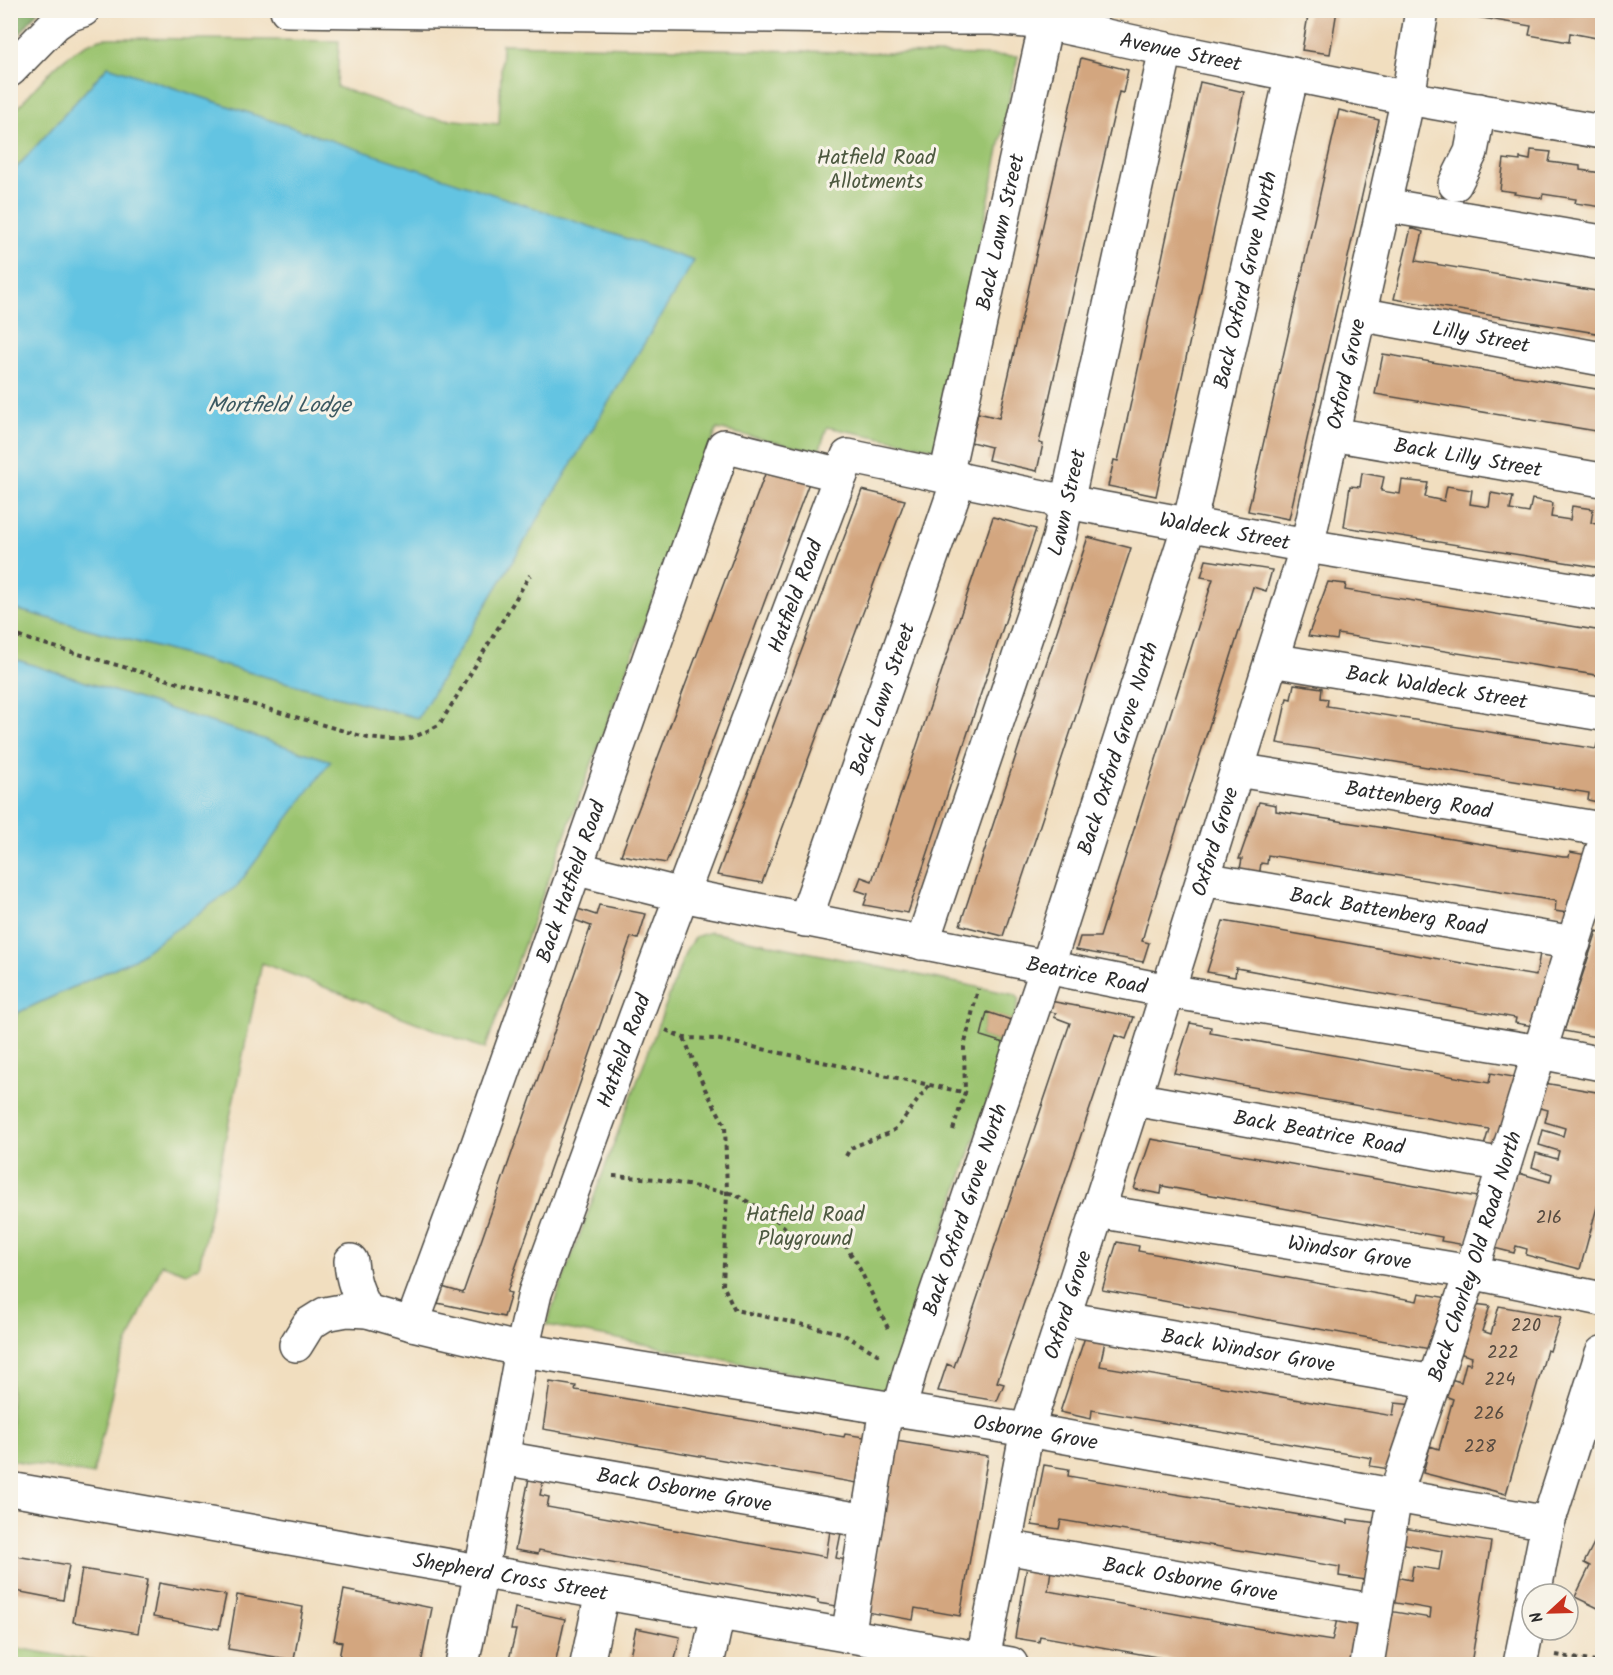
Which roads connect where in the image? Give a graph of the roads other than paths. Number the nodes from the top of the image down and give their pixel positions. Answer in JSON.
{"nodes":[{"id":1,"x":83,"y":10,"type":"edge"},
{"id":2,"x":287,"y":10,"type":"edge"},
{"id":3,"x":1422,"y":10,"type":"edge"},
{"id":4,"x":926,"y":14,"type":"edge"},
{"id":5,"x":1046,"y":23,"type":"junction"},
{"id":6,"x":1166,"y":50,"type":"junction"},
{"id":7,"x":10,"y":70,"type":"edge"},
{"id":8,"x":1292,"y":74,"type":"junction"},
{"id":9,"x":1408,"y":98,"type":"junction"},
{"id":10,"x":1479,"y":110,"type":"junction"},
{"id":11,"x":1602,"y":132,"type":"edge"},
{"id":12,"x":1455,"y":184,"type":"dead end"},
{"id":13,"x":1384,"y":205,"type":"junction"},
{"id":14,"x":1602,"y":242,"type":"edge"},
{"id":15,"x":1359,"y":314,"type":"junction"},
{"id":16,"x":1602,"y":359,"type":"edge"},
{"id":17,"x":1332,"y":434,"type":"junction"},
{"id":18,"x":844,"y":465,"type":"junction"},
{"id":19,"x":952,"y":477,"type":"junction"},
{"id":20,"x":1602,"y":480,"type":"edge"},
{"id":21,"x":1067,"y":502,"type":"junction"},
{"id":22,"x":1189,"y":525,"type":"junction"},
{"id":23,"x":1307,"y":546,"type":"junction"},
{"id":24,"x":1602,"y":594,"type":"edge"},
{"id":25,"x":1271,"y":660,"type":"junction"},
{"id":26,"x":1602,"y":714,"type":"edge"},
{"id":27,"x":1237,"y":770,"type":"junction"},
{"id":28,"x":1602,"y":829,"type":"edge"},
{"id":29,"x":1602,"y":851,"type":"edge"},
{"id":30,"x":574,"y":868,"type":"junction"},
{"id":31,"x":1203,"y":879,"type":"junction"},
{"id":32,"x":682,"y":895,"type":"junction"},
{"id":33,"x":804,"y":920,"type":"junction"},
{"id":34,"x":922,"y":943,"type":"junction"},
{"id":35,"x":1574,"y":943,"type":"junction"},
{"id":36,"x":1047,"y":968,"type":"junction"},
{"id":37,"x":1168,"y":991,"type":"junction"},
{"id":38,"x":1540,"y":1052,"type":"junction"},
{"id":39,"x":1602,"y":1064,"type":"edge"},
{"id":40,"x":1134,"y":1099,"type":"junction"},
{"id":41,"x":1504,"y":1166,"type":"junction"},
{"id":42,"x":1097,"y":1211,"type":"junction"},
{"id":43,"x":351,"y":1261,"type":"dead end"},
{"id":44,"x":1471,"y":1272,"type":"junction"},
{"id":45,"x":1602,"y":1299,"type":"edge"},
{"id":46,"x":367,"y":1311,"type":"junction"},
{"id":47,"x":1063,"y":1318,"type":"junction"},
{"id":48,"x":412,"y":1324,"type":"junction"},
{"id":49,"x":296,"y":1345,"type":"dead end"},
{"id":50,"x":522,"y":1350,"type":"junction"},
{"id":51,"x":1602,"y":1353,"type":"edge"},
{"id":52,"x":1434,"y":1382,"type":"junction"},
{"id":53,"x":893,"y":1410,"type":"junction"},
{"id":54,"x":1593,"y":1411,"type":"edge"},
{"id":55,"x":1027,"y":1430,"type":"junction"},
{"id":56,"x":503,"y":1458,"type":"junction"},
{"id":57,"x":10,"y":1489,"type":"edge"},
{"id":58,"x":1395,"y":1496,"type":"junction"},
{"id":59,"x":867,"y":1521,"type":"junction"},
{"id":60,"x":1548,"y":1523,"type":"junction"},
{"id":61,"x":1005,"y":1547,"type":"junction"},
{"id":62,"x":481,"y":1572,"type":"junction"},
{"id":63,"x":1536,"y":1582,"type":"edge"},
{"id":64,"x":602,"y":1593,"type":"junction"},
{"id":65,"x":1376,"y":1611,"type":"junction"},
{"id":66,"x":718,"y":1613,"type":"junction"},
{"id":67,"x":848,"y":1636,"type":"junction"},
{"id":68,"x":1525,"y":1642,"type":"edge"},
{"id":69,"x":1522,"y":1657,"type":"edge"},
{"id":70,"x":992,"y":1663,"type":"edge"},
{"id":71,"x":462,"y":1665,"type":"edge"},
{"id":72,"x":587,"y":1665,"type":"edge"},
{"id":73,"x":708,"y":1665,"type":"edge"},
{"id":74,"x":1367,"y":1665,"type":"edge"}],
"edges":[{"from":1,"to":7,"type":"street"},
{"from":2,"to":4,"type":"street","name":"Avenue Street"},
{"from":3,"to":9,"type":"street","name":"Oxford Grove"},
{"from":4,"to":5,"type":"street","name":"Avenue Street"},
{"from":5,"to":6,"type":"street","name":"Avenue Street"},
{"from":5,"to":19,"type":"street","name":"Back Lawn Street"},
{"from":6,"to":8,"type":"street","name":"Avenue Street"},
{"from":6,"to":21,"type":"street","name":"Lawn Street"},
{"from":8,"to":9,"type":"street","name":"Avenue Street"},
{"from":8,"to":22,"type":"street","name":"Back Oxford Grove North"},
{"from":9,"to":10,"type":"street","name":"Avenue Street"},
{"from":9,"to":13,"type":"street","name":"Oxford Grove"},
{"from":10,"to":11,"type":"street","name":"Avenue Street"},
{"from":10,"to":12,"type":"street"},
{"from":13,"to":14,"type":"street"},
{"from":13,"to":15,"type":"street","name":"Oxford Grove"},
{"from":15,"to":16,"type":"street","name":"Lilly Street"},
{"from":15,"to":17,"type":"street","name":"Oxford Grove"},
{"from":17,"to":20,"type":"street","name":"Back Lilly Street"},
{"from":17,"to":23,"type":"street","name":"Oxford Grove"},
{"from":18,"to":19,"type":"street","name":"Waldeck Street"},
{"from":18,"to":30,"type":"street","name":"Back Hatfield Road"},
{"from":18,"to":32,"type":"street","name":"Hatfield Road"},
{"from":19,"to":21,"type":"street","name":"Waldeck Street"},
{"from":19,"to":33,"type":"street","name":"Back Lawn Street"},
{"from":21,"to":22,"type":"street","name":"Waldeck Street"},
{"from":21,"to":34,"type":"street","name":"Lawn Street"},
{"from":22,"to":23,"type":"street","name":"Waldeck Street"},
{"from":22,"to":36,"type":"street","name":"Back Oxford Grove North"},
{"from":23,"to":24,"type":"street","name":"Waldeck Street"},
{"from":23,"to":25,"type":"street","name":"Oxford Grove"},
{"from":25,"to":26,"type":"street","name":"Back Waldeck Street"},
{"from":25,"to":27,"type":"street","name":"Oxford Grove"},
{"from":27,"to":28,"type":"street","name":"Battenberg Road"},
{"from":27,"to":31,"type":"street","name":"Oxford Grove"},
{"from":29,"to":35,"type":"street","name":"Back Chorley Old Road North"},
{"from":30,"to":32,"type":"street","name":"Beatrice Road"},
{"from":30,"to":48,"type":"street","name":"Back Hatfield Road"},
{"from":31,"to":35,"type":"street","name":"Back Battenberg Road"},
{"from":31,"to":37,"type":"street","name":"Oxford Grove"},
{"from":32,"to":33,"type":"street","name":"Beatrice Road"},
{"from":32,"to":50,"type":"street","name":"Hatfield Road"},
{"from":33,"to":34,"type":"street","name":"Beatrice Road"},
{"from":34,"to":36,"type":"street","name":"Beatrice Road"},
{"from":35,"to":38,"type":"street","name":"Back Chorley Old Road North"},
{"from":36,"to":37,"type":"street","name":"Beatrice Road"},
{"from":36,"to":53,"type":"street","name":"Back Oxford Grove North"},
{"from":37,"to":38,"type":"street","name":"Beatrice Road"},
{"from":37,"to":40,"type":"street","name":"Oxford Grove"},
{"from":38,"to":39,"type":"street","name":"Beatrice Road"},
{"from":38,"to":41,"type":"street","name":"Back Chorley Old Road North"},
{"from":40,"to":41,"type":"street","name":"Back Beatrice Road"},
{"from":40,"to":42,"type":"street","name":"Oxford Grove"},
{"from":41,"to":44,"type":"street","name":"Back Chorley Old Road North"},
{"from":42,"to":44,"type":"street","name":"Windsor Grove"},
{"from":42,"to":47,"type":"street","name":"Oxford Grove"},
{"from":43,"to":46,"type":"street"},
{"from":44,"to":45,"type":"street","name":"Windsor Grove"},
{"from":44,"to":52,"type":"street","name":"Back Chorley Old Road North"},
{"from":46,"to":48,"type":"street"},
{"from":46,"to":49,"type":"street"},
{"from":47,"to":52,"type":"street","name":"Back Windsor Grove"},
{"from":47,"to":55,"type":"street","name":"Oxford Grove"},
{"from":48,"to":50,"type":"street"},
{"from":50,"to":53,"type":"street","name":"Osborne Grove"},
{"from":50,"to":56,"type":"street","name":"Hatfield Road"},
{"from":51,"to":54,"type":"street"},
{"from":52,"to":58,"type":"street","name":"Back Chorley Old Road North"},
{"from":53,"to":55,"type":"street","name":"Osborne Grove"},
{"from":53,"to":59,"type":"street","name":"Back Oxford Grove North"},
{"from":54,"to":60,"type":"street"},
{"from":55,"to":58,"type":"street","name":"Osborne Grove"},
{"from":55,"to":61,"type":"street","name":"Oxford Grove"},
{"from":56,"to":59,"type":"street","name":"Back Osborne Grove"},
{"from":56,"to":62,"type":"street","name":"Hatfield Road"},
{"from":57,"to":62,"type":"street","name":"Shepherd Cross Street"},
{"from":58,"to":60,"type":"street","name":"Osborne Grove"},
{"from":58,"to":65,"type":"street","name":"Back Chorley Old Road North"},
{"from":59,"to":67,"type":"street","name":"Back Oxford Grove North"},
{"from":60,"to":63,"type":"street"},
{"from":61,"to":65,"type":"street","name":"Back Osborne Grove"},
{"from":61,"to":70,"type":"street","name":"Oxford Grove"},
{"from":62,"to":64,"type":"street","name":"Shepherd Cross Street"},
{"from":62,"to":71,"type":"street","name":"Hatfield Road"},
{"from":64,"to":66,"type":"street","name":"Shepherd Cross Street"},
{"from":64,"to":72,"type":"street"},
{"from":65,"to":74,"type":"street","name":"Back Chorley Old Road North"},
{"from":66,"to":67,"type":"street","name":"Shepherd Cross Street"},
{"from":66,"to":73,"type":"street"},
{"from":67,"to":70,"type":"street","name":"Shepherd Cross Street"},
{"from":68,"to":69,"type":"street"}]}
